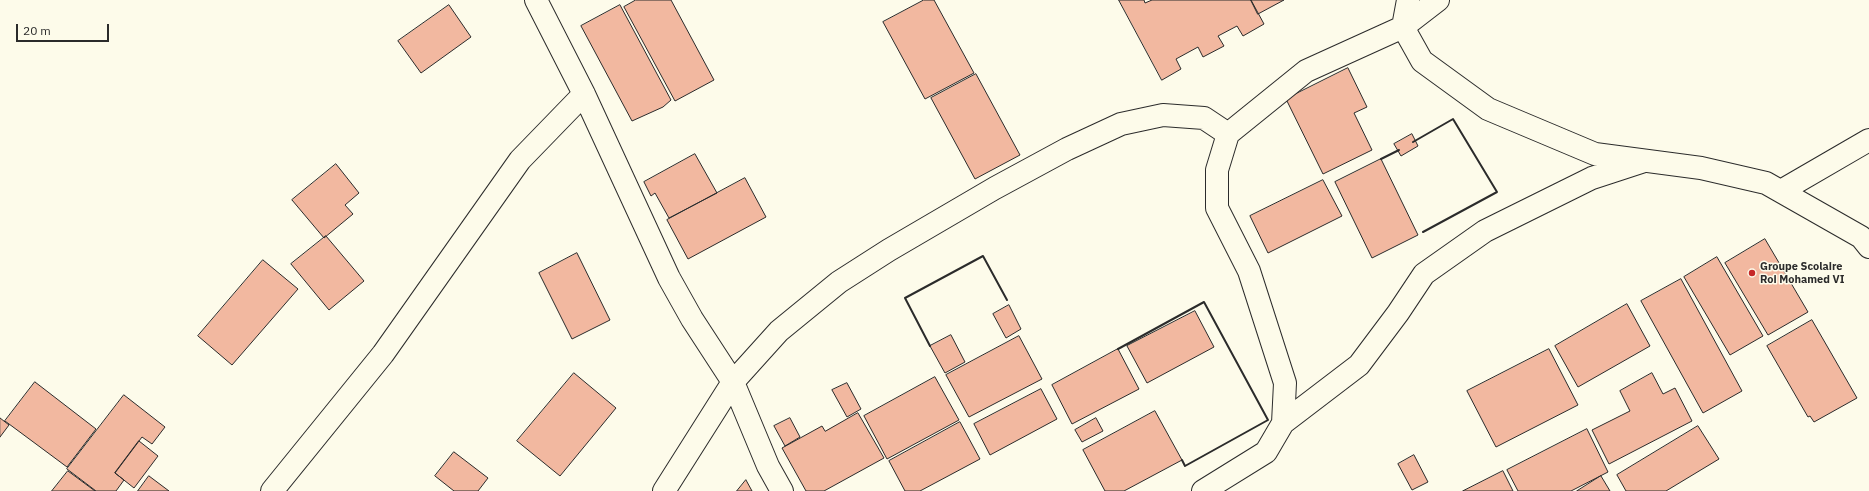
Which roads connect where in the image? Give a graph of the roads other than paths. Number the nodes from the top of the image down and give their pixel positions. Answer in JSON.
{"nodes":[{"id":1,"x":536,"y":0,"type":"edge"},
{"id":2,"x":1408,"y":0,"type":"edge"},
{"id":3,"x":1438,"y":0,"type":"edge"},
{"id":4,"x":1404,"y":27,"type":"junction"},
{"id":5,"x":584,"y":94,"type":"junction"},
{"id":6,"x":1228,"y":134,"type":"junction"},
{"id":7,"x":1869,"y":140,"type":"edge"},
{"id":8,"x":1644,"y":161,"type":"junction"},
{"id":9,"x":1781,"y":191,"type":"junction"},
{"id":10,"x":1869,"y":247,"type":"edge"},
{"id":11,"x":733,"y":382,"type":"junction"},
{"id":12,"x":1283,"y":423,"type":"junction"},
{"id":13,"x":272,"y":491,"type":"edge"},
{"id":14,"x":664,"y":491,"type":"edge"},
{"id":15,"x":782,"y":491,"type":"edge"},
{"id":16,"x":1203,"y":491,"type":"edge"}],
"edges":[{"from":1,"to":5,"type":"street"},
{"from":2,"to":4,"type":"street"},
{"from":3,"to":4,"type":"street"},
{"from":4,"to":6,"type":"street"},
{"from":4,"to":8,"type":"street"},
{"from":5,"to":11,"type":"street"},
{"from":5,"to":13,"type":"street"},
{"from":6,"to":11,"type":"street"},
{"from":6,"to":12,"type":"street"},
{"from":7,"to":9,"type":"street"},
{"from":8,"to":9,"type":"street"},
{"from":8,"to":12,"type":"street"},
{"from":9,"to":10,"type":"street"},
{"from":11,"to":14,"type":"street"},
{"from":11,"to":15,"type":"street"},
{"from":12,"to":16,"type":"street"}]}
